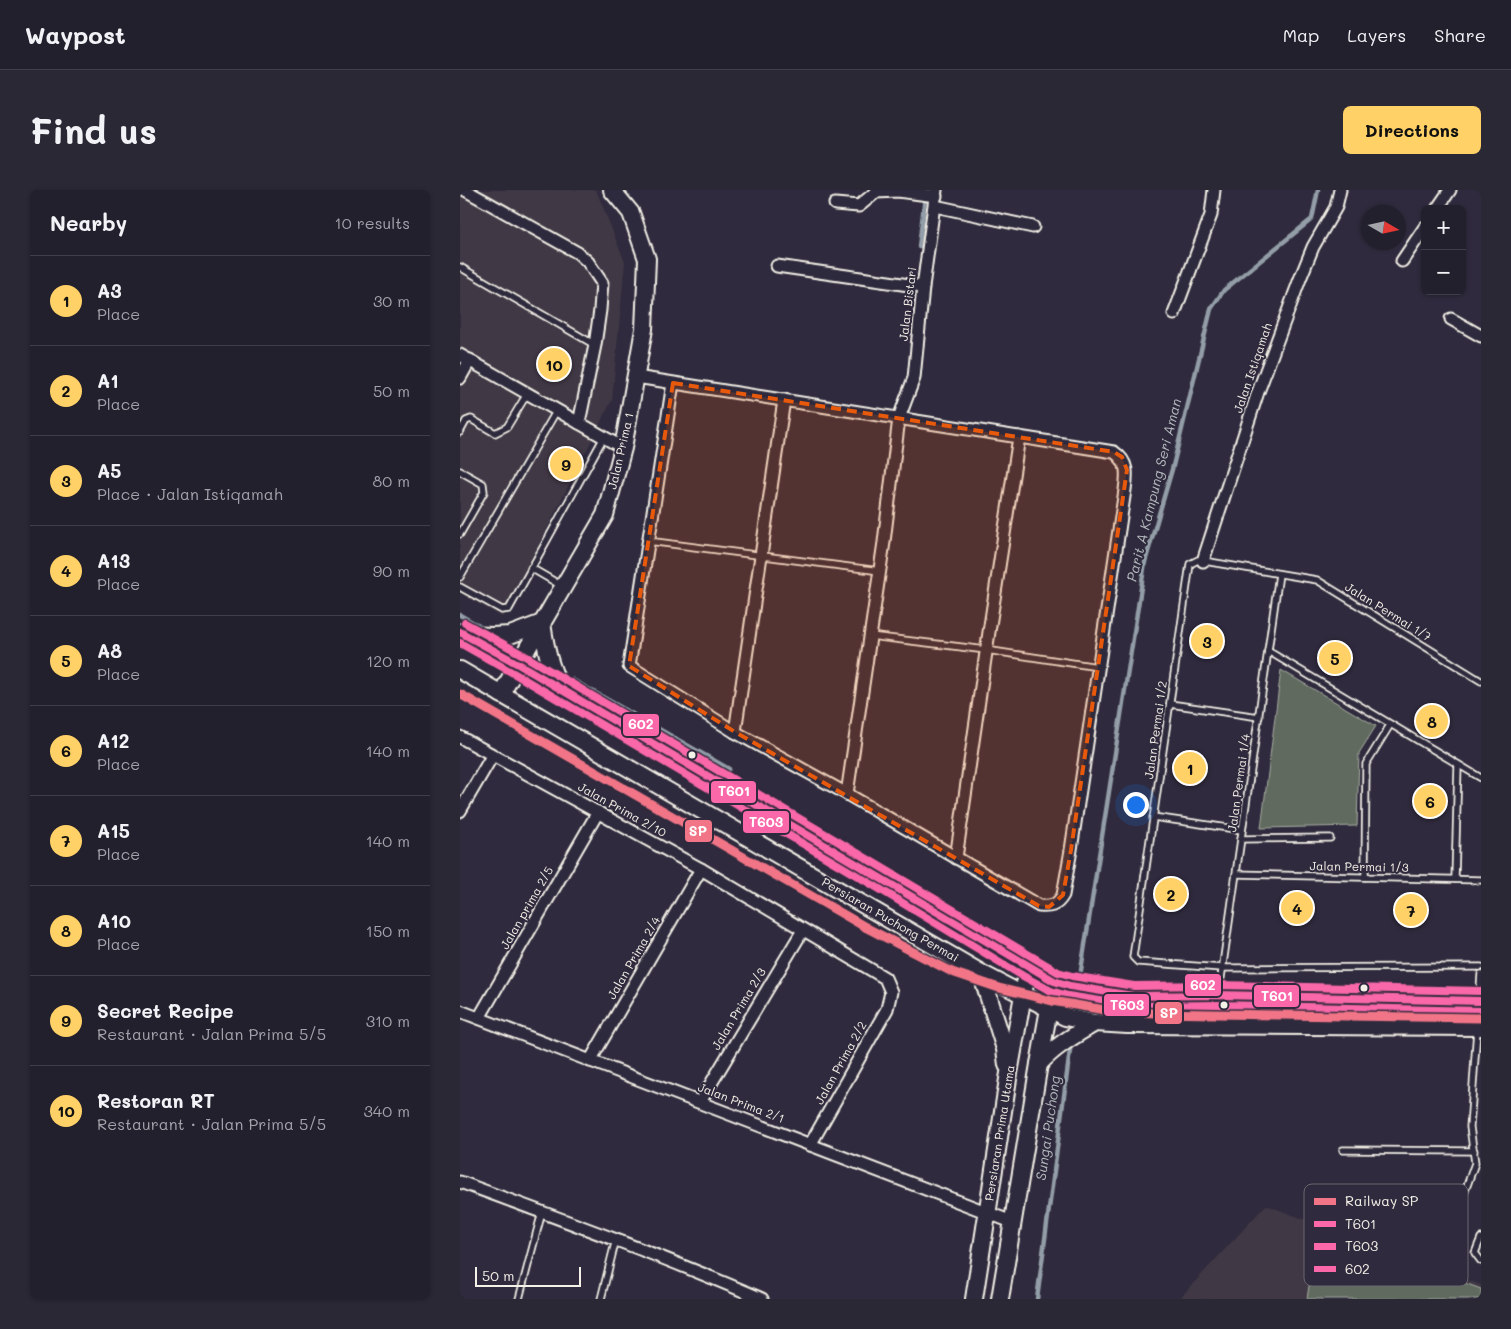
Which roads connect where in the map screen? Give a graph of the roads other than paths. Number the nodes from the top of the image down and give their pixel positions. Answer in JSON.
{"nodes":[{"id":1,"x":466,"y":190,"type":"edge"},
{"id":2,"x":612,"y":190,"type":"edge"},
{"id":3,"x":1214,"y":190,"type":"edge"},
{"id":4,"x":1340,"y":190,"type":"edge"},
{"id":5,"x":1450,"y":190,"type":"edge"},
{"id":6,"x":874,"y":191,"type":"edge"},
{"id":7,"x":935,"y":197,"type":"edge"},
{"id":8,"x":835,"y":204,"type":"dead end"},
{"id":9,"x":1440,"y":205,"type":"edge"},
{"id":10,"x":1033,"y":227,"type":"dead end"},
{"id":11,"x":1421,"y":233,"type":"edge"},
{"id":12,"x":1402,"y":260,"type":"dead end"},
{"id":13,"x":778,"y":266,"type":"dead end"},
{"id":14,"x":460,"y":268,"type":"edge"},
{"id":15,"x":923,"y":287,"type":"junction"},
{"id":16,"x":1174,"y":314,"type":"dead end"},
{"id":17,"x":1451,"y":319,"type":"dead end"},
{"id":18,"x":1481,"y":336,"type":"edge"},
{"id":19,"x":595,"y":345,"type":"junction"},
{"id":20,"x":465,"y":358,"type":"edge"},
{"id":21,"x":636,"y":377,"type":"junction"},
{"id":22,"x":460,"y":378,"type":"edge"},
{"id":23,"x":673,"y":383,"type":"junction"},
{"id":24,"x":527,"y":394,"type":"junction"},
{"id":25,"x":784,"y":400,"type":"junction"},
{"id":26,"x":557,"y":410,"type":"junction"},
{"id":27,"x":899,"y":418,"type":"junction"},
{"id":28,"x":579,"y":423,"type":"junction"},
{"id":29,"x":460,"y":432,"type":"edge"},
{"id":30,"x":1019,"y":437,"type":"junction"},
{"id":31,"x":604,"y":438,"type":"junction"},
{"id":32,"x":624,"y":448,"type":"junction"},
{"id":33,"x":460,"y":471,"type":"edge"},
{"id":34,"x":460,"y":534,"type":"edge"},
{"id":35,"x":648,"y":541,"type":"junction"},
{"id":36,"x":761,"y":556,"type":"junction"},
{"id":37,"x":1203,"y":561,"type":"junction"},
{"id":38,"x":531,"y":568,"type":"junction"},
{"id":39,"x":880,"y":570,"type":"junction"},
{"id":40,"x":1279,"y":574,"type":"junction"},
{"id":41,"x":460,"y":577,"type":"edge"},
{"id":42,"x":460,"y":587,"type":"edge"},
{"id":43,"x":564,"y":587,"type":"junction"},
{"id":44,"x":542,"y":623,"type":"junction"},
{"id":45,"x":462,"y":633,"type":"edge"},
{"id":46,"x":870,"y":636,"type":"junction"},
{"id":47,"x":986,"y":650,"type":"junction"},
{"id":48,"x":1268,"y":650,"type":"junction"},
{"id":49,"x":520,"y":664,"type":"junction"},
{"id":50,"x":1098,"y":667,"type":"junction"},
{"id":51,"x":460,"y":670,"type":"edge"},
{"id":52,"x":1481,"y":681,"type":"edge"},
{"id":53,"x":561,"y":689,"type":"junction"},
{"id":54,"x":502,"y":694,"type":"junction"},
{"id":55,"x":1170,"y":704,"type":"junction"},
{"id":56,"x":1258,"y":717,"type":"junction"},
{"id":57,"x":1390,"y":725,"type":"junction"},
{"id":58,"x":735,"y":732,"type":"junction"},
{"id":59,"x":460,"y":737,"type":"edge"},
{"id":60,"x":492,"y":756,"type":"junction"},
{"id":61,"x":1458,"y":765,"type":"junction"},
{"id":62,"x":1481,"y":778,"type":"edge"},
{"id":63,"x":847,"y":794,"type":"junction"},
{"id":64,"x":460,"y":812,"type":"edge"},
{"id":65,"x":598,"y":812,"type":"junction"},
{"id":66,"x":1154,"y":817,"type":"junction"},
{"id":67,"x":1242,"y":830,"type":"junction"},
{"id":68,"x":1330,"y":838,"type":"dead end"},
{"id":69,"x":1241,"y":839,"type":"junction"},
{"id":70,"x":956,"y":858,"type":"junction"},
{"id":71,"x":701,"y":869,"type":"junction"},
{"id":72,"x":1236,"y":874,"type":"junction"},
{"id":73,"x":1365,"y":877,"type":"junction"},
{"id":74,"x":1455,"y":879,"type":"junction"},
{"id":75,"x":1481,"y":880,"type":"edge"},
{"id":76,"x":803,"y":930,"type":"junction"},
{"id":77,"x":1028,"y":967,"type":"junction"},
{"id":78,"x":1481,"y":967,"type":"edge"},
{"id":79,"x":1222,"y":968,"type":"junction"},
{"id":80,"x":981,"y":973,"type":"junction"},
{"id":81,"x":1481,"y":974,"type":"edge"},
{"id":82,"x":1062,"y":984,"type":"junction"},
{"id":83,"x":891,"y":992,"type":"joint"},
{"id":84,"x":1024,"y":994,"type":"junction"},
{"id":85,"x":1218,"y":995,"type":"junction"},
{"id":86,"x":1481,"y":1001,"type":"edge"},
{"id":87,"x":1049,"y":1009,"type":"junction"},
{"id":88,"x":460,"y":1011,"type":"edge"},
{"id":89,"x":479,"y":1018,"type":"junction"},
{"id":90,"x":1095,"y":1023,"type":"junction"},
{"id":91,"x":1479,"y":1027,"type":"edge"},
{"id":92,"x":590,"y":1061,"type":"junction"},
{"id":93,"x":1039,"y":1064,"type":"junction"},
{"id":94,"x":1008,"y":1079,"type":"junction"},
{"id":95,"x":700,"y":1102,"type":"junction"},
{"id":96,"x":810,"y":1145,"type":"junction"},
{"id":97,"x":1342,"y":1150,"type":"dead end"},
{"id":98,"x":1474,"y":1151,"type":"junction"},
{"id":99,"x":1478,"y":1162,"type":"edge"},
{"id":100,"x":460,"y":1182,"type":"edge"},
{"id":101,"x":1468,"y":1188,"type":"edge"},
{"id":102,"x":542,"y":1212,"type":"junction"},
{"id":103,"x":987,"y":1212,"type":"junction"},
{"id":104,"x":1012,"y":1222,"type":"junction"},
{"id":105,"x":1481,"y":1238,"type":"edge"},
{"id":106,"x":616,"y":1239,"type":"junction"},
{"id":107,"x":1481,"y":1261,"type":"edge"},
{"id":108,"x":519,"y":1299,"type":"edge"},
{"id":109,"x":601,"y":1299,"type":"edge"},
{"id":110,"x":762,"y":1299,"type":"edge"},
{"id":111,"x":974,"y":1299,"type":"edge"},
{"id":112,"x":1000,"y":1299,"type":"edge"}],
"edges":[{"from":1,"to":19,"type":"street"},
{"from":2,"to":21,"type":"main road","name":"Jalan Prima 1"},
{"from":3,"to":16,"type":"street"},
{"from":4,"to":37,"type":"street","name":"Jalan Istiqamah"},
{"from":5,"to":9,"type":"street"},
{"from":6,"to":7,"type":"street"},
{"from":6,"to":8,"type":"street"},
{"from":7,"to":10,"type":"street"},
{"from":7,"to":15,"type":"street","name":"Jalan Bistari"},
{"from":11,"to":12,"type":"street"},
{"from":13,"to":15,"type":"street"},
{"from":14,"to":19,"type":"lane"},
{"from":15,"to":27,"type":"street","name":"Jalan Bistari"},
{"from":17,"to":18,"type":"street"},
{"from":19,"to":28,"type":"street"},
{"from":20,"to":22,"type":"street"},
{"from":20,"to":24,"type":"street"},
{"from":21,"to":23,"type":"street"},
{"from":21,"to":32,"type":"main road","name":"Jalan Prima 1"},
{"from":23,"to":25,"type":"street"},
{"from":23,"to":35,"type":"street"},
{"from":24,"to":26,"type":"street"},
{"from":24,"to":29,"type":"lane"},
{"from":25,"to":27,"type":"street"},
{"from":25,"to":36,"type":"street"},
{"from":26,"to":28,"type":"street"},
{"from":26,"to":41,"type":"lane"},
{"from":27,"to":30,"type":"street"},
{"from":27,"to":39,"type":"street","name":"Jalan Bistari"},
{"from":28,"to":31,"type":"street"},
{"from":30,"to":47,"type":"street"},
{"from":30,"to":50,"type":"street"},
{"from":31,"to":32,"type":"street"},
{"from":31,"to":38,"type":"lane"},
{"from":32,"to":43,"type":"main road","name":"Jalan Prima 1"},
{"from":33,"to":34,"type":"lane"},
{"from":35,"to":36,"type":"lane"},
{"from":35,"to":58,"type":"street"},
{"from":36,"to":39,"type":"lane"},
{"from":36,"to":58,"type":"street"},
{"from":37,"to":40,"type":"lane"},
{"from":37,"to":55,"type":"lane","name":"Jalan Permai 1/2"},
{"from":38,"to":42,"type":"lane"},
{"from":38,"to":43,"type":"lane"},
{"from":39,"to":46,"type":"street","name":"Jalan Bistari"},
{"from":40,"to":48,"type":"lane","name":"Jalan Permai 1/4"},
{"from":40,"to":52,"type":"lane","name":"Jalan Permai 1/7"},
{"from":43,"to":44,"type":"main road","name":"Jalan Prima 1"},
{"from":44,"to":45,"type":"main road"},
{"from":44,"to":49,"type":"main road","name":"Jalan Prima 1"},
{"from":44,"to":53,"type":"main road"},
{"from":45,"to":49,"type":"main road"},
{"from":46,"to":47,"type":"lane"},
{"from":46,"to":63,"type":"street","name":"Jalan Bistari"},
{"from":47,"to":50,"type":"lane"},
{"from":47,"to":70,"type":"street"},
{"from":48,"to":56,"type":"lane","name":"Jalan Permai 1/4"},
{"from":48,"to":57,"type":"lane"},
{"from":49,"to":53,"type":"main road"},
{"from":49,"to":54,"type":"main road","name":"Jalan Prima 1"},
{"from":50,"to":70,"type":"street"},
{"from":51,"to":54,"type":"main road","name":"Persiaran Puchong Permai"},
{"from":53,"to":77,"type":"main road"},
{"from":54,"to":80,"type":"main road","name":"Persiaran Puchong Permai"},
{"from":55,"to":56,"type":"lane"},
{"from":55,"to":66,"type":"lane","name":"Jalan Permai 1/2"},
{"from":56,"to":67,"type":"lane","name":"Jalan Permai 1/4"},
{"from":57,"to":61,"type":"lane"},
{"from":57,"to":73,"type":"lane"},
{"from":58,"to":63,"type":"street"},
{"from":59,"to":60,"type":"street","name":"Jalan Prima 2/10"},
{"from":60,"to":64,"type":"street"},
{"from":60,"to":65,"type":"street","name":"Jalan Prima 2/10"},
{"from":61,"to":62,"type":"lane"},
{"from":61,"to":74,"type":"lane"},
{"from":63,"to":70,"type":"street"},
{"from":65,"to":71,"type":"street","name":"Jalan Prima 2/10"},
{"from":65,"to":89,"type":"street","name":"Jalan prima 2/5"},
{"from":66,"to":67,"type":"lane"},
{"from":66,"to":79,"type":"lane","name":"Jalan Permai 1/2"},
{"from":67,"to":69,"type":"lane","name":"Jalan Permai 1/4"},
{"from":68,"to":69,"type":"lane"},
{"from":69,"to":72,"type":"lane","name":"Jalan Permai 1/4"},
{"from":71,"to":76,"type":"street","name":"Jalan Prima 2/10"},
{"from":71,"to":92,"type":"street","name":"Jalan Prima 2/4"},
{"from":72,"to":73,"type":"lane","name":"Jalan Permai 1/3"},
{"from":72,"to":79,"type":"lane","name":"Jalan Permai 1/4"},
{"from":73,"to":74,"type":"lane","name":"Jalan Permai 1/3"},
{"from":74,"to":75,"type":"lane","name":"Jalan Permai 1/3"},
{"from":76,"to":83,"type":"street","name":"Jalan Prima 2/10"},
{"from":76,"to":95,"type":"street","name":"Jalan Prima 2/3"},
{"from":77,"to":82,"type":"main road"},
{"from":77,"to":84,"type":"main road","name":"Persiaran Prima Utama"},
{"from":78,"to":79,"type":"lane"},
{"from":79,"to":85,"type":"lane","name":"Jalan Permai 1/4"},
{"from":80,"to":84,"type":"main road","name":"Persiaran Puchong Permai"},
{"from":80,"to":94,"type":"main road"},
{"from":81,"to":86,"type":"lane"},
{"from":82,"to":85,"type":"main road"},
{"from":82,"to":87,"type":"main road"},
{"from":83,"to":96,"type":"street","name":"Jalan Prima 2/2"},
{"from":84,"to":87,"type":"main road","name":"Persiaran Puchong Permai"},
{"from":84,"to":94,"type":"main road","name":"Persiaran Prima Utama"},
{"from":85,"to":86,"type":"main road"},
{"from":86,"to":91,"type":"lane"},
{"from":87,"to":90,"type":"main road","name":"Persiaran Puchong Permai"},
{"from":87,"to":93,"type":"main road"},
{"from":88,"to":89,"type":"street","name":"Jalan Prima 2/1"},
{"from":89,"to":92,"type":"street","name":"Jalan Prima 2/1"},
{"from":90,"to":91,"type":"main road","name":"Persiaran Puchong Permai"},
{"from":90,"to":93,"type":"main road"},
{"from":91,"to":98,"type":"lane"},
{"from":92,"to":95,"type":"street","name":"Jalan Prima 2/1"},
{"from":93,"to":104,"type":"main road"},
{"from":94,"to":103,"type":"main road","name":"Persiaran Prima Utama"},
{"from":95,"to":96,"type":"street","name":"Jalan Prima 2/1"},
{"from":96,"to":103,"type":"street","name":"Jalan Prima 2/1"},
{"from":97,"to":98,"type":"lane"},
{"from":98,"to":99,"type":"lane"},
{"from":99,"to":101,"type":"lane"},
{"from":100,"to":102,"type":"street"},
{"from":102,"to":106,"type":"street"},
{"from":102,"to":108,"type":"lane"},
{"from":103,"to":104,"type":"street","name":"Jalan Prima 2/1"},
{"from":103,"to":111,"type":"main road","name":"Persiaran Prima Utama"},
{"from":104,"to":112,"type":"main road"},
{"from":105,"to":107,"type":"lane"},
{"from":106,"to":109,"type":"lane"},
{"from":106,"to":110,"type":"street"}]}
